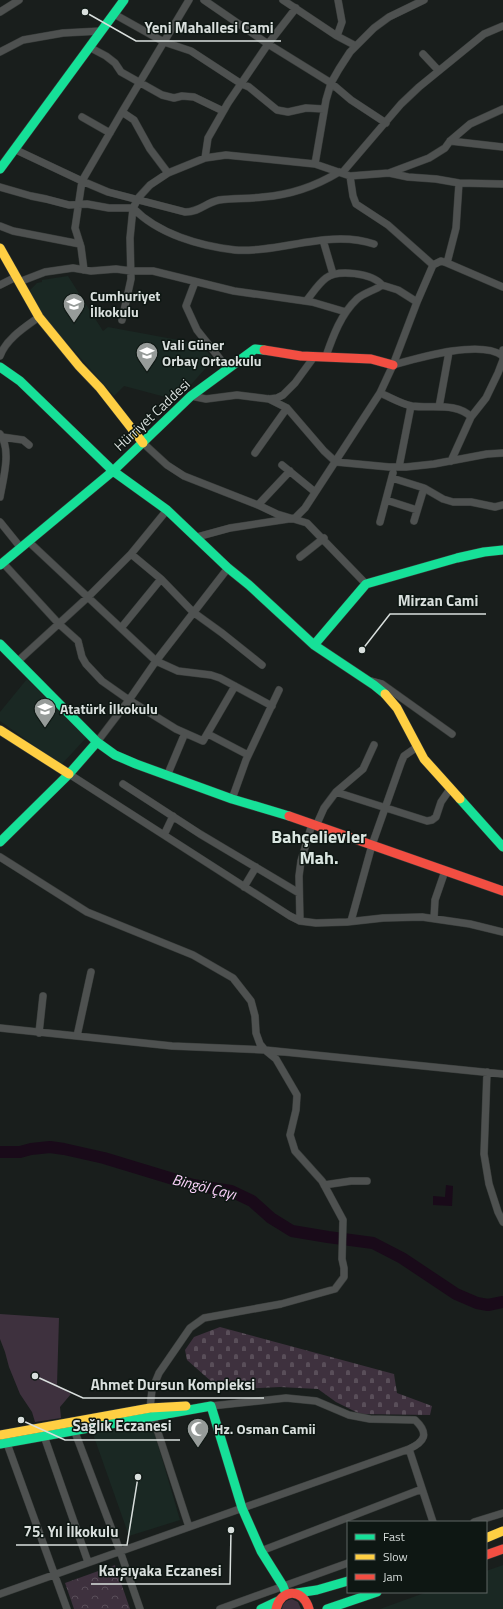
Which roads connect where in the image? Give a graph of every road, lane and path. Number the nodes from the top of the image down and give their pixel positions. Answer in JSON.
{"nodes":[{"id":1,"x":19,"y":0,"type":"edge"},
{"id":2,"x":124,"y":0,"type":"edge"},
{"id":3,"x":189,"y":0,"type":"edge"},
{"id":4,"x":204,"y":0,"type":"edge"},
{"id":5,"x":283,"y":0,"type":"edge"},
{"id":6,"x":338,"y":0,"type":"edge"},
{"id":7,"x":424,"y":0,"type":"edge"},
{"id":8,"x":416,"y":2,"type":"edge"},
{"id":9,"x":296,"y":8,"type":"junction"},
{"id":10,"x":0,"y":12,"type":"edge"},
{"id":11,"x":114,"y":14,"type":"junction"},
{"id":12,"x":503,"y":26,"type":"edge"},
{"id":13,"x":101,"y":31,"type":"junction"},
{"id":14,"x":338,"y":36,"type":"junction"},
{"id":15,"x":164,"y":42,"type":"junction"},
{"id":16,"x":268,"y":44,"type":"junction"},
{"id":17,"x":356,"y":46,"type":"junction"},
{"id":18,"x":89,"y":47,"type":"junction"},
{"id":19,"x":0,"y":52,"type":"edge"},
{"id":20,"x":423,"y":54,"type":"dead end"},
{"id":21,"x":438,"y":70,"type":"junction"},
{"id":22,"x":140,"y":82,"type":"junction"},
{"id":23,"x":240,"y":83,"type":"junction"},
{"id":24,"x":331,"y":83,"type":"junction"},
{"id":25,"x":324,"y":109,"type":"junction"},
{"id":26,"x":503,"y":109,"type":"edge"},
{"id":27,"x":223,"y":111,"type":"junction"},
{"id":28,"x":122,"y":112,"type":"junction"},
{"id":29,"x":82,"y":116,"type":"dead end"},
{"id":30,"x":386,"y":123,"type":"junction"},
{"id":31,"x":110,"y":133,"type":"junction"},
{"id":32,"x":450,"y":141,"type":"junction"},
{"id":33,"x":503,"y":147,"type":"edge"},
{"id":34,"x":14,"y":149,"type":"junction"},
{"id":35,"x":205,"y":158,"type":"junction"},
{"id":36,"x":315,"y":164,"type":"junction"},
{"id":37,"x":0,"y":169,"type":"edge"},
{"id":38,"x":168,"y":173,"type":"junction"},
{"id":39,"x":340,"y":173,"type":"junction"},
{"id":40,"x":389,"y":173,"type":"junction"},
{"id":41,"x":350,"y":176,"type":"junction"},
{"id":42,"x":82,"y":181,"type":"junction"},
{"id":43,"x":459,"y":183,"type":"junction"},
{"id":44,"x":503,"y":184,"type":"edge"},
{"id":45,"x":0,"y":187,"type":"edge"},
{"id":46,"x":138,"y":199,"type":"junction"},
{"id":47,"x":78,"y":206,"type":"junction"},
{"id":48,"x":133,"y":208,"type":"junction"},
{"id":49,"x":0,"y":226,"type":"edge"},
{"id":50,"x":322,"y":240,"type":"junction"},
{"id":51,"x":80,"y":244,"type":"junction"},
{"id":52,"x":374,"y":244,"type":"dead end"},
{"id":53,"x":0,"y":248,"type":"edge"},
{"id":54,"x":447,"y":263,"type":"junction"},
{"id":55,"x":433,"y":264,"type":"junction"},
{"id":56,"x":84,"y":270,"type":"junction"},
{"id":57,"x":131,"y":271,"type":"junction"},
{"id":58,"x":333,"y":274,"type":"junction"},
{"id":59,"x":18,"y":279,"type":"junction"},
{"id":60,"x":195,"y":282,"type":"junction"},
{"id":61,"x":382,"y":284,"type":"junction"},
{"id":62,"x":0,"y":285,"type":"edge"},
{"id":63,"x":503,"y":287,"type":"edge"},
{"id":64,"x":306,"y":301,"type":"junction"},
{"id":65,"x":417,"y":302,"type":"junction"},
{"id":66,"x":346,"y":312,"type":"junction"},
{"id":67,"x":39,"y":317,"type":"junction"},
{"id":68,"x":122,"y":320,"type":"dead end"},
{"id":69,"x":503,"y":350,"type":"edge"},
{"id":70,"x":449,"y":352,"type":"junction"},
{"id":71,"x":503,"y":355,"type":"edge"},
{"id":72,"x":0,"y":356,"type":"edge"},
{"id":73,"x":326,"y":356,"type":"junction"},
{"id":74,"x":314,"y":357,"type":"junction"},
{"id":75,"x":393,"y":365,"type":"junction"},
{"id":76,"x":0,"y":367,"type":"edge"},
{"id":77,"x":228,"y":369,"type":"junction"},
{"id":78,"x":380,"y":393,"type":"junction"},
{"id":79,"x":191,"y":396,"type":"junction"},
{"id":80,"x":269,"y":399,"type":"junction"},
{"id":81,"x":411,"y":406,"type":"junction"},
{"id":82,"x":439,"y":407,"type":"junction"},
{"id":83,"x":287,"y":408,"type":"junction"},
{"id":84,"x":471,"y":417,"type":"junction"},
{"id":85,"x":1,"y":436,"type":"edge"},
{"id":86,"x":143,"y":443,"type":"junction"},
{"id":87,"x":29,"y":445,"type":"dead end"},
{"id":88,"x":503,"y":453,"type":"edge"},
{"id":89,"x":255,"y":454,"type":"dead end"},
{"id":90,"x":451,"y":461,"type":"junction"},
{"id":91,"x":336,"y":462,"type":"junction"},
{"id":92,"x":282,"y":465,"type":"dead end"},
{"id":93,"x":397,"y":467,"type":"junction"},
{"id":94,"x":114,"y":471,"type":"junction"},
{"id":95,"x":290,"y":471,"type":"junction"},
{"id":96,"x":392,"y":478,"type":"junction"},
{"id":97,"x":424,"y":488,"type":"junction"},
{"id":98,"x":315,"y":492,"type":"junction"},
{"id":99,"x":0,"y":497,"type":"edge"},
{"id":100,"x":386,"y":500,"type":"junction"},
{"id":101,"x":258,"y":505,"type":"junction"},
{"id":102,"x":503,"y":505,"type":"edge"},
{"id":103,"x":167,"y":510,"type":"junction"},
{"id":104,"x":417,"y":510,"type":"junction"},
{"id":105,"x":295,"y":518,"type":"junction"},
{"id":106,"x":414,"y":521,"type":"dead end"},
{"id":107,"x":0,"y":522,"type":"edge"},
{"id":108,"x":380,"y":522,"type":"dead end"},
{"id":109,"x":197,"y":537,"type":"junction"},
{"id":110,"x":324,"y":538,"type":"junction"},
{"id":111,"x":30,"y":542,"type":"junction"},
{"id":112,"x":21,"y":548,"type":"junction"},
{"id":113,"x":503,"y":550,"type":"edge"},
{"id":114,"x":131,"y":554,"type":"junction"},
{"id":115,"x":300,"y":557,"type":"dead end"},
{"id":116,"x":1,"y":564,"type":"edge"},
{"id":117,"x":228,"y":568,"type":"junction"},
{"id":118,"x":161,"y":579,"type":"junction"},
{"id":119,"x":366,"y":584,"type":"junction"},
{"id":120,"x":88,"y":597,"type":"junction"},
{"id":121,"x":193,"y":612,"type":"junction"},
{"id":122,"x":59,"y":624,"type":"junction"},
{"id":123,"x":121,"y":628,"type":"junction"},
{"id":124,"x":0,"y":644,"type":"edge"},
{"id":125,"x":314,"y":645,"type":"junction"},
{"id":126,"x":156,"y":660,"type":"junction"},
{"id":127,"x":18,"y":661,"type":"junction"},
{"id":128,"x":262,"y":665,"type":"dead end"},
{"id":129,"x":367,"y":680,"type":"junction"},
{"id":130,"x":235,"y":686,"type":"junction"},
{"id":131,"x":279,"y":690,"type":"dead end"},
{"id":132,"x":129,"y":700,"type":"junction"},
{"id":133,"x":272,"y":706,"type":"junction"},
{"id":134,"x":0,"y":730,"type":"edge"},
{"id":135,"x":185,"y":733,"type":"junction"},
{"id":136,"x":208,"y":734,"type":"junction"},
{"id":137,"x":452,"y":734,"type":"dead end"},
{"id":138,"x":96,"y":742,"type":"junction"},
{"id":139,"x":374,"y":745,"type":"dead end"},
{"id":140,"x":417,"y":747,"type":"junction"},
{"id":141,"x":248,"y":755,"type":"junction"},
{"id":142,"x":69,"y":774,"type":"junction"},
{"id":143,"x":167,"y":776,"type":"junction"},
{"id":144,"x":123,"y":784,"type":"dead end"},
{"id":145,"x":450,"y":789,"type":"junction"},
{"id":146,"x":336,"y":792,"type":"junction"},
{"id":147,"x":232,"y":799,"type":"junction"},
{"id":148,"x":386,"y":807,"type":"junction"},
{"id":149,"x":173,"y":816,"type":"junction"},
{"id":150,"x":314,"y":825,"type":"junction"},
{"id":151,"x":164,"y":835,"type":"junction"},
{"id":152,"x":0,"y":842,"type":"edge"},
{"id":153,"x":372,"y":845,"type":"junction"},
{"id":154,"x":503,"y":847,"type":"edge"},
{"id":155,"x":0,"y":857,"type":"edge"},
{"id":156,"x":256,"y":867,"type":"junction"},
{"id":157,"x":445,"y":871,"type":"junction"},
{"id":158,"x":244,"y":887,"type":"junction"},
{"id":159,"x":503,"y":891,"type":"edge"},
{"id":160,"x":299,"y":893,"type":"junction"},
{"id":161,"x":434,"y":918,"type":"junction"},
{"id":162,"x":300,"y":921,"type":"junction"},
{"id":163,"x":351,"y":921,"type":"junction"},
{"id":164,"x":503,"y":932,"type":"edge"},
{"id":165,"x":91,"y":972,"type":"dead end"},
{"id":166,"x":44,"y":996,"type":"dead end"},
{"id":167,"x":0,"y":1028,"type":"edge"},
{"id":168,"x":39,"y":1033,"type":"junction"},
{"id":169,"x":77,"y":1036,"type":"junction"},
{"id":170,"x":265,"y":1050,"type":"junction"},
{"id":171,"x":487,"y":1072,"type":"junction"},
{"id":172,"x":503,"y":1074,"type":"edge"},
{"id":173,"x":367,"y":1181,"type":"dead end"},
{"id":174,"x":324,"y":1185,"type":"junction"},
{"id":175,"x":503,"y":1222,"type":"edge"},
{"id":176,"x":211,"y":1406,"type":"junction"},
{"id":177,"x":151,"y":1412,"type":"junction"},
{"id":178,"x":69,"y":1422,"type":"junction"},
{"id":179,"x":76,"y":1431,"type":"junction"},
{"id":180,"x":44,"y":1436,"type":"junction"},
{"id":181,"x":2,"y":1439,"type":"edge"},
{"id":182,"x":409,"y":1449,"type":"junction"},
{"id":183,"x":422,"y":1489,"type":"junction"},
{"id":184,"x":242,"y":1508,"type":"junction"},
{"id":185,"x":503,"y":1513,"type":"edge"},
{"id":186,"x":433,"y":1521,"type":"edge"},
{"id":187,"x":477,"y":1521,"type":"edge"},
{"id":188,"x":189,"y":1527,"type":"junction"},
{"id":189,"x":503,"y":1531,"type":"edge"},
{"id":190,"x":487,"y":1538,"type":"edge"},
{"id":191,"x":503,"y":1549,"type":"edge"},
{"id":192,"x":120,"y":1551,"type":"junction"},
{"id":193,"x":261,"y":1551,"type":"junction"},
{"id":194,"x":487,"y":1555,"type":"edge"},
{"id":195,"x":88,"y":1562,"type":"junction"},
{"id":196,"x":347,"y":1563,"type":"edge"},
{"id":197,"x":54,"y":1575,"type":"junction"},
{"id":198,"x":347,"y":1581,"type":"edge"},
{"id":199,"x":285,"y":1590,"type":"junction"},
{"id":200,"x":297,"y":1593,"type":"junction"},
{"id":201,"x":374,"y":1593,"type":"edge"},
{"id":202,"x":0,"y":1594,"type":"edge"},
{"id":203,"x":277,"y":1605,"type":"edge"},
{"id":204,"x":67,"y":1609,"type":"edge"},
{"id":205,"x":140,"y":1609,"type":"edge"},
{"id":206,"x":220,"y":1609,"type":"edge"},
{"id":207,"x":261,"y":1609,"type":"edge"},
{"id":208,"x":309,"y":1609,"type":"edge"},
{"id":209,"x":327,"y":1609,"type":"edge"}],
"edges":[{"from":1,"to":10,"type":"street"},
{"from":2,"to":11,"type":"main road"},
{"from":3,"to":15,"type":"street"},
{"from":4,"to":16,"type":"street"},
{"from":5,"to":9,"type":"street"},
{"from":6,"to":14,"type":"street"},
{"from":7,"to":8,"type":"street"},
{"from":8,"to":17,"type":"street"},
{"from":9,"to":14,"type":"street"},
{"from":9,"to":16,"type":"street"},
{"from":11,"to":13,"type":"main road"},
{"from":11,"to":15,"type":"street"},
{"from":12,"to":21,"type":"street"},
{"from":13,"to":18,"type":"main road"},
{"from":13,"to":19,"type":"street"},
{"from":14,"to":17,"type":"street"},
{"from":15,"to":22,"type":"street"},
{"from":15,"to":23,"type":"street"},
{"from":16,"to":23,"type":"street"},
{"from":16,"to":24,"type":"street"},
{"from":17,"to":24,"type":"street"},
{"from":18,"to":22,"type":"street"},
{"from":18,"to":34,"type":"main road"},
{"from":20,"to":21,"type":"street"},
{"from":21,"to":30,"type":"street"},
{"from":22,"to":27,"type":"street"},
{"from":22,"to":28,"type":"street"},
{"from":23,"to":25,"type":"street"},
{"from":23,"to":27,"type":"street"},
{"from":24,"to":25,"type":"street"},
{"from":24,"to":30,"type":"street"},
{"from":25,"to":36,"type":"street"},
{"from":26,"to":32,"type":"street"},
{"from":27,"to":35,"type":"street"},
{"from":28,"to":31,"type":"street"},
{"from":28,"to":38,"type":"street"},
{"from":29,"to":31,"type":"street"},
{"from":30,"to":39,"type":"street"},
{"from":31,"to":42,"type":"street"},
{"from":32,"to":33,"type":"street"},
{"from":32,"to":40,"type":"street"},
{"from":34,"to":37,"type":"main road"},
{"from":34,"to":42,"type":"street"},
{"from":35,"to":36,"type":"street"},
{"from":35,"to":38,"type":"street"},
{"from":36,"to":39,"type":"street"},
{"from":38,"to":46,"type":"street"},
{"from":39,"to":41,"type":"street"},
{"from":39,"to":46,"type":"street"},
{"from":40,"to":41,"type":"street"},
{"from":40,"to":43,"type":"street"},
{"from":41,"to":55,"type":"street"},
{"from":42,"to":46,"type":"street"},
{"from":42,"to":47,"type":"street"},
{"from":43,"to":44,"type":"street"},
{"from":43,"to":54,"type":"street"},
{"from":45,"to":47,"type":"street"},
{"from":46,"to":48,"type":"street"},
{"from":47,"to":48,"type":"street"},
{"from":47,"to":51,"type":"street"},
{"from":48,"to":50,"type":"street"},
{"from":48,"to":57,"type":"street"},
{"from":49,"to":51,"type":"street"},
{"from":50,"to":52,"type":"street"},
{"from":50,"to":58,"type":"street"},
{"from":51,"to":56,"type":"street"},
{"from":53,"to":59,"type":"main road"},
{"from":54,"to":55,"type":"street"},
{"from":54,"to":63,"type":"street"},
{"from":55,"to":65,"type":"street"},
{"from":56,"to":57,"type":"street"},
{"from":56,"to":59,"type":"street"},
{"from":57,"to":60,"type":"street"},
{"from":57,"to":68,"type":"street"},
{"from":58,"to":61,"type":"street"},
{"from":58,"to":64,"type":"street"},
{"from":59,"to":62,"type":"street"},
{"from":59,"to":67,"type":"main road"},
{"from":60,"to":64,"type":"street"},
{"from":60,"to":77,"type":"street"},
{"from":61,"to":65,"type":"street"},
{"from":61,"to":66,"type":"street"},
{"from":64,"to":66,"type":"street"},
{"from":65,"to":75,"type":"street"},
{"from":66,"to":73,"type":"street"},
{"from":67,"to":72,"type":"street"},
{"from":67,"to":86,"type":"main road"},
{"from":69,"to":71,"type":"street"},
{"from":70,"to":71,"type":"street"},
{"from":70,"to":75,"type":"street"},
{"from":70,"to":82,"type":"street"},
{"from":71,"to":84,"type":"street"},
{"from":73,"to":74,"type":"main road","name":"Hürriyet Caddesi"},
{"from":73,"to":75,"type":"main road","name":"Hürriyet Caddesi"},
{"from":74,"to":77,"type":"main road","name":"Hürriyet Caddesi"},
{"from":74,"to":80,"type":"street"},
{"from":75,"to":78,"type":"street"},
{"from":76,"to":94,"type":"main road"},
{"from":77,"to":79,"type":"main road","name":"Hürriyet Caddesi"},
{"from":78,"to":81,"type":"street"},
{"from":78,"to":91,"type":"street"},
{"from":79,"to":80,"type":"street"},
{"from":79,"to":86,"type":"main road","name":"Hürriyet Caddesi"},
{"from":80,"to":83,"type":"street"},
{"from":81,"to":82,"type":"street"},
{"from":81,"to":93,"type":"street"},
{"from":82,"to":84,"type":"street"},
{"from":83,"to":89,"type":"street"},
{"from":83,"to":91,"type":"street"},
{"from":84,"to":90,"type":"street"},
{"from":85,"to":87,"type":"street"},
{"from":85,"to":99,"type":"street"},
{"from":86,"to":94,"type":"main road","name":"Hürriyet Caddesi"},
{"from":86,"to":101,"type":"street"},
{"from":88,"to":90,"type":"street"},
{"from":90,"to":93,"type":"street"},
{"from":91,"to":93,"type":"street"},
{"from":91,"to":98,"type":"street"},
{"from":92,"to":95,"type":"street"},
{"from":93,"to":96,"type":"street"},
{"from":94,"to":103,"type":"main road"},
{"from":94,"to":111,"type":"main road","name":"Hürriyet Caddesi"},
{"from":95,"to":98,"type":"street"},
{"from":95,"to":101,"type":"street"},
{"from":96,"to":97,"type":"street"},
{"from":96,"to":100,"type":"street"},
{"from":97,"to":102,"type":"street"},
{"from":97,"to":104,"type":"street"},
{"from":98,"to":105,"type":"street"},
{"from":100,"to":104,"type":"street"},
{"from":100,"to":108,"type":"street"},
{"from":101,"to":105,"type":"street"},
{"from":103,"to":109,"type":"main road"},
{"from":103,"to":114,"type":"street"},
{"from":104,"to":106,"type":"street"},
{"from":105,"to":109,"type":"street"},
{"from":105,"to":110,"type":"street"},
{"from":107,"to":112,"type":"street"},
{"from":109,"to":117,"type":"main road"},
{"from":110,"to":115,"type":"street"},
{"from":110,"to":119,"type":"street"},
{"from":111,"to":112,"type":"main road","name":"Hürriyet Caddesi"},
{"from":111,"to":120,"type":"street"},
{"from":112,"to":116,"type":"main road","name":"Hürriyet Caddesi"},
{"from":113,"to":119,"type":"main road"},
{"from":114,"to":118,"type":"street"},
{"from":114,"to":120,"type":"street"},
{"from":116,"to":122,"type":"street"},
{"from":117,"to":121,"type":"street"},
{"from":117,"to":125,"type":"main road"},
{"from":118,"to":121,"type":"street"},
{"from":118,"to":123,"type":"street"},
{"from":119,"to":125,"type":"main road"},
{"from":120,"to":122,"type":"street"},
{"from":120,"to":123,"type":"street"},
{"from":121,"to":126,"type":"street"},
{"from":121,"to":128,"type":"street"},
{"from":122,"to":127,"type":"street"},
{"from":122,"to":132,"type":"street"},
{"from":123,"to":126,"type":"street"},
{"from":124,"to":127,"type":"main road"},
{"from":125,"to":129,"type":"main road"},
{"from":126,"to":130,"type":"street"},
{"from":126,"to":132,"type":"street"},
{"from":127,"to":138,"type":"main road"},
{"from":129,"to":137,"type":"street"},
{"from":129,"to":140,"type":"main road"},
{"from":130,"to":133,"type":"street"},
{"from":130,"to":136,"type":"street"},
{"from":131,"to":133,"type":"street"},
{"from":132,"to":135,"type":"street"},
{"from":132,"to":138,"type":"street"},
{"from":133,"to":141,"type":"street"},
{"from":134,"to":142,"type":"main road"},
{"from":135,"to":136,"type":"street"},
{"from":135,"to":143,"type":"street"},
{"from":136,"to":141,"type":"street"},
{"from":138,"to":142,"type":"main road"},
{"from":138,"to":143,"type":"main road"},
{"from":139,"to":146,"type":"street"},
{"from":140,"to":145,"type":"main road"},
{"from":140,"to":148,"type":"street"},
{"from":141,"to":147,"type":"street"},
{"from":142,"to":151,"type":"street"},
{"from":142,"to":152,"type":"main road"},
{"from":143,"to":147,"type":"main road"},
{"from":144,"to":149,"type":"street"},
{"from":145,"to":148,"type":"street"},
{"from":145,"to":154,"type":"main road"},
{"from":146,"to":148,"type":"street"},
{"from":146,"to":150,"type":"street"},
{"from":147,"to":150,"type":"main road"},
{"from":148,"to":153,"type":"street"},
{"from":149,"to":151,"type":"street"},
{"from":149,"to":156,"type":"street"},
{"from":150,"to":153,"type":"main road"},
{"from":150,"to":160,"type":"street"},
{"from":151,"to":158,"type":"street"},
{"from":153,"to":157,"type":"main road"},
{"from":153,"to":163,"type":"street"},
{"from":155,"to":170,"type":"street"},
{"from":156,"to":158,"type":"street"},
{"from":156,"to":160,"type":"street"},
{"from":157,"to":159,"type":"main road"},
{"from":157,"to":161,"type":"street"},
{"from":158,"to":162,"type":"street"},
{"from":160,"to":162,"type":"street"},
{"from":161,"to":163,"type":"street"},
{"from":161,"to":164,"type":"street"},
{"from":162,"to":163,"type":"street"},
{"from":165,"to":169,"type":"street"},
{"from":166,"to":168,"type":"street"},
{"from":167,"to":168,"type":"street"},
{"from":168,"to":169,"type":"street"},
{"from":169,"to":170,"type":"street"},
{"from":170,"to":171,"type":"street"},
{"from":170,"to":174,"type":"street"},
{"from":171,"to":172,"type":"street"},
{"from":171,"to":175,"type":"street"},
{"from":173,"to":174,"type":"street"},
{"from":174,"to":177,"type":"street"},
{"from":176,"to":177,"type":"main road"},
{"from":176,"to":182,"type":"street"},
{"from":176,"to":184,"type":"main road"},
{"from":177,"to":178,"type":"main road"},
{"from":177,"to":179,"type":"main road"},
{"from":177,"to":188,"type":"street"},
{"from":178,"to":179,"type":"street"},
{"from":178,"to":181,"type":"main road"},
{"from":179,"to":180,"type":"main road"},
{"from":179,"to":192,"type":"street"},
{"from":180,"to":181,"type":"main road"},
{"from":180,"to":195,"type":"street"},
{"from":181,"to":197,"type":"street"},
{"from":182,"to":183,"type":"street"},
{"from":182,"to":184,"type":"street"},
{"from":183,"to":186,"type":"street"},
{"from":183,"to":193,"type":"street"},
{"from":184,"to":188,"type":"street"},
{"from":184,"to":193,"type":"main road"},
{"from":185,"to":187,"type":"street"},
{"from":188,"to":192,"type":"street"},
{"from":189,"to":190,"type":"main road"},
{"from":191,"to":194,"type":"main road"},
{"from":192,"to":195,"type":"street"},
{"from":192,"to":205,"type":"street"},
{"from":193,"to":199,"type":"main road"},
{"from":195,"to":197,"type":"street"},
{"from":196,"to":199,"type":"street"},
{"from":197,"to":202,"type":"street"},
{"from":197,"to":204,"type":"street"},
{"from":198,"to":200,"type":"main road"},
{"from":199,"to":200,"type":"main road"},
{"from":199,"to":203,"type":"main road"},
{"from":199,"to":206,"type":"street"},
{"from":200,"to":208,"type":"main road"},
{"from":201,"to":209,"type":"main road"},
{"from":203,"to":207,"type":"main road"}]}
